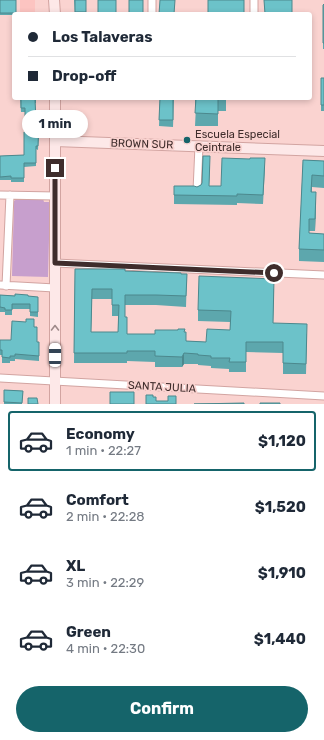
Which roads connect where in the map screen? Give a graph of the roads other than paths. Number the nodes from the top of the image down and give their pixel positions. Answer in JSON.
{"nodes":[{"id":1,"x":54,"y":0,"type":"edge"},
{"id":2,"x":152,"y":0,"type":"edge"},
{"id":3,"x":254,"y":0,"type":"edge"},
{"id":4,"x":54,"y":12,"type":"edge"},
{"id":5,"x":152,"y":12,"type":"edge"},
{"id":6,"x":254,"y":12,"type":"edge"},
{"id":7,"x":55,"y":100,"type":"edge"},
{"id":8,"x":55,"y":141,"type":"junction"},
{"id":9,"x":199,"y":146,"type":"junction"},
{"id":10,"x":324,"y":151,"type":"edge"},
{"id":11,"x":197,"y":191,"type":"edge"},
{"id":12,"x":0,"y":195,"type":"edge"},
{"id":13,"x":10,"y":195,"type":"junction"},
{"id":14,"x":56,"y":196,"type":"junction"},
{"id":15,"x":55,"y":263,"type":"junction"},
{"id":16,"x":324,"y":275,"type":"edge"},
{"id":17,"x":3,"y":285,"type":"edge"},
{"id":18,"x":55,"y":288,"type":"junction"},
{"id":19,"x":0,"y":378,"type":"edge"},
{"id":20,"x":55,"y":381,"type":"junction"},
{"id":21,"x":324,"y":396,"type":"edge"},
{"id":22,"x":55,"y":404,"type":"edge"}],
"edges":[{"from":1,"to":4,"type":"main road"},
{"from":2,"to":5,"type":"street"},
{"from":3,"to":6,"type":"street"},
{"from":7,"to":8,"type":"main road"},
{"from":8,"to":9,"type":"main road","name":"BROWN SUR"},
{"from":8,"to":14,"type":"main road"},
{"from":9,"to":10,"type":"main road","name":"BROWN SUR"},
{"from":9,"to":11,"type":"street"},
{"from":12,"to":13,"type":"street"},
{"from":13,"to":14,"type":"street"},
{"from":13,"to":17,"type":"street"},
{"from":14,"to":15,"type":"main road"},
{"from":15,"to":16,"type":"street"},
{"from":15,"to":18,"type":"main road"},
{"from":17,"to":18,"type":"street"},
{"from":20,"to":18,"type":"main road","one_way":true},
{"from":19,"to":20,"type":"street","name":"SANTA JULIA"},
{"from":20,"to":21,"type":"street","name":"SANTA JULIA"},
{"from":20,"to":22,"type":"main road"}]}
